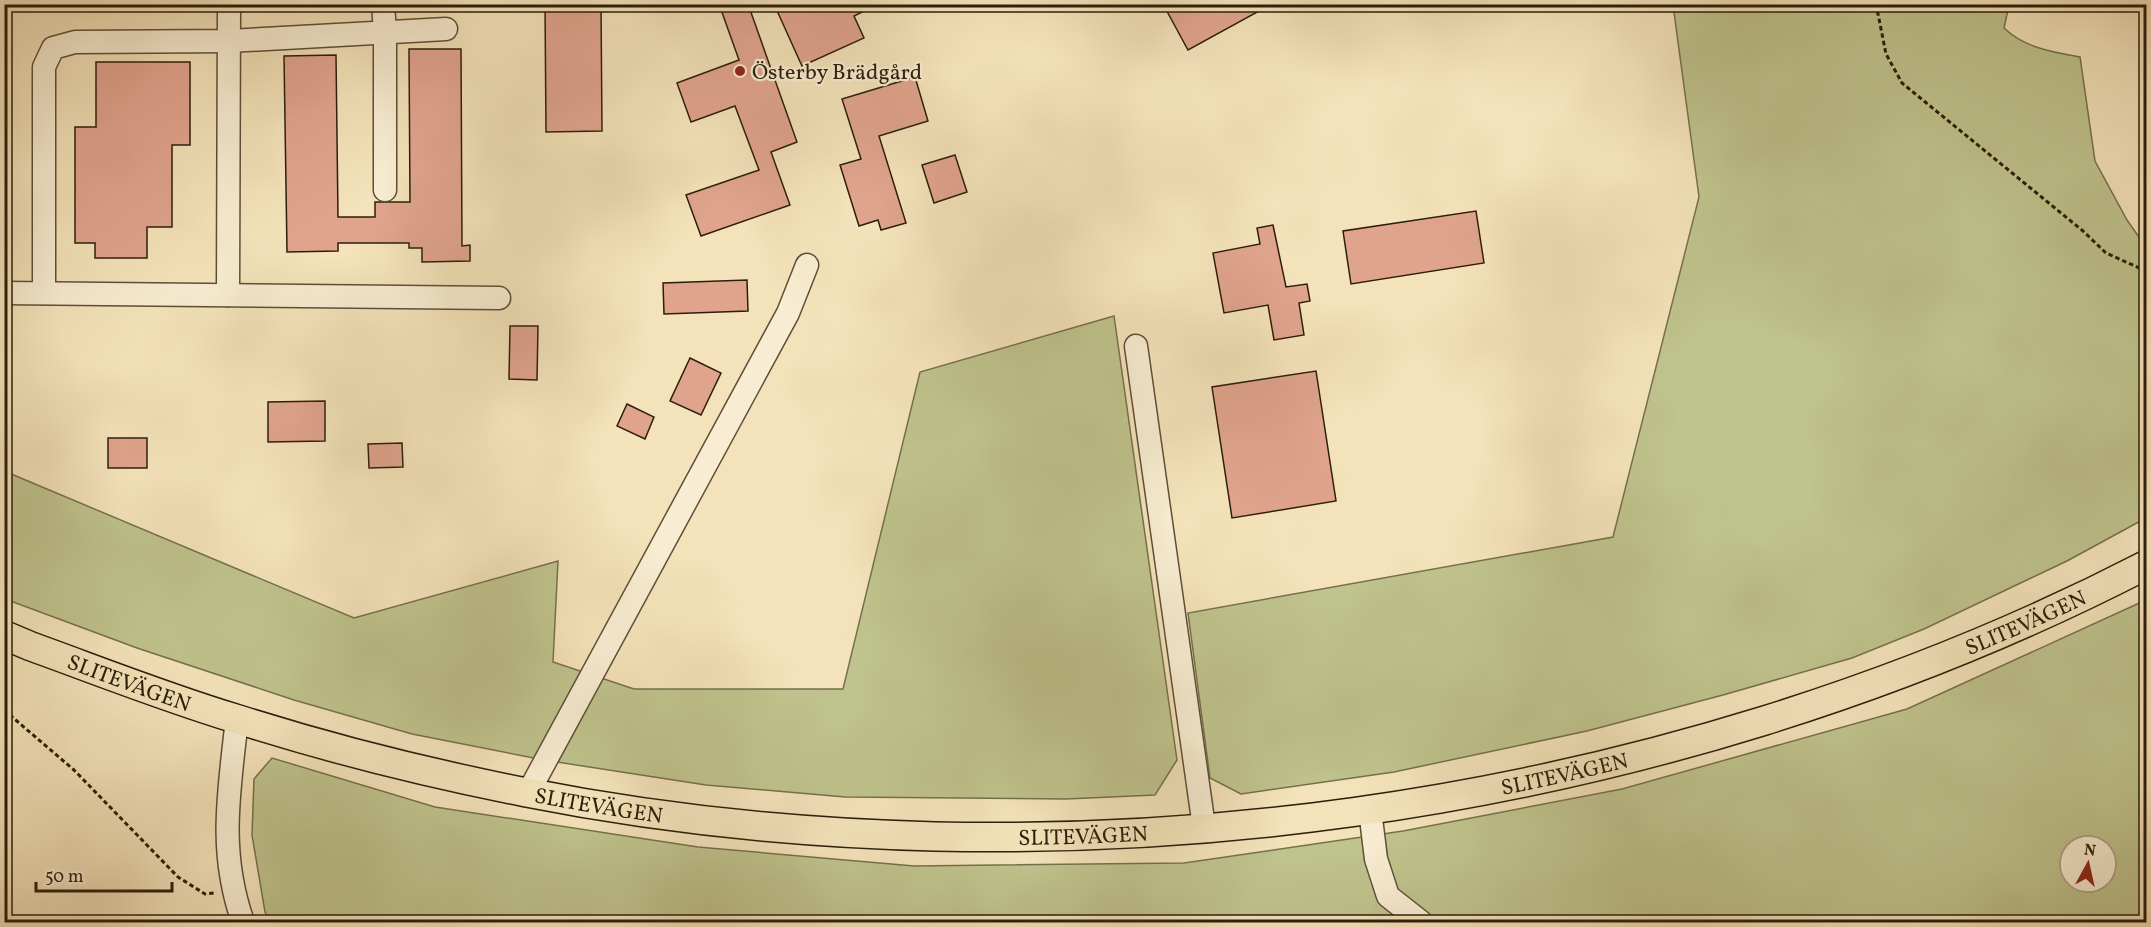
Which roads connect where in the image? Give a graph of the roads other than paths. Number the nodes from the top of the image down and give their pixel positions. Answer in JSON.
{"nodes":[{"id":1,"x":229,"y":4,"type":"edge"},
{"id":2,"x":383,"y":4,"type":"edge"},
{"id":3,"x":446,"y":29,"type":"dead end"},
{"id":4,"x":385,"y":32,"type":"junction"},
{"id":5,"x":229,"y":41,"type":"junction"},
{"id":6,"x":385,"y":190,"type":"dead end"},
{"id":7,"x":807,"y":265,"type":"dead end"},
{"id":8,"x":4,"y":293,"type":"edge"},
{"id":9,"x":44,"y":293,"type":"junction"},
{"id":10,"x":228,"y":295,"type":"junction"},
{"id":11,"x":499,"y":298,"type":"dead end"},
{"id":12,"x":1136,"y":346,"type":"dead end"},
{"id":13,"x":2146,"y":565,"type":"edge"},
{"id":14,"x":4,"y":634,"type":"edge"},
{"id":15,"x":237,"y":719,"type":"junction"},
{"id":16,"x":528,"y":793,"type":"junction"},
{"id":17,"x":1370,"y":810,"type":"junction"},
{"id":18,"x":1204,"y":827,"type":"junction"},
{"id":19,"x":243,"y":922,"type":"edge"},
{"id":20,"x":1421,"y":922,"type":"edge"}],
"edges":[{"from":1,"to":5,"type":"street"},
{"from":2,"to":4,"type":"street"},
{"from":3,"to":4,"type":"street"},
{"from":4,"to":5,"type":"street"},
{"from":4,"to":6,"type":"street"},
{"from":5,"to":9,"type":"street"},
{"from":5,"to":10,"type":"street"},
{"from":7,"to":16,"type":"street"},
{"from":8,"to":9,"type":"street"},
{"from":9,"to":10,"type":"street"},
{"from":10,"to":11,"type":"street"},
{"from":12,"to":18,"type":"street"},
{"from":13,"to":17,"type":"main road","name":"SLITEVÄGEN"},
{"from":14,"to":15,"type":"main road","name":"SLITEVÄGEN"},
{"from":15,"to":16,"type":"main road","name":"SLITEVÄGEN"},
{"from":15,"to":19,"type":"street"},
{"from":16,"to":18,"type":"main road","name":"SLITEVÄGEN"},
{"from":17,"to":18,"type":"main road","name":"SLITEVÄGEN"},
{"from":17,"to":20,"type":"street"}]}
